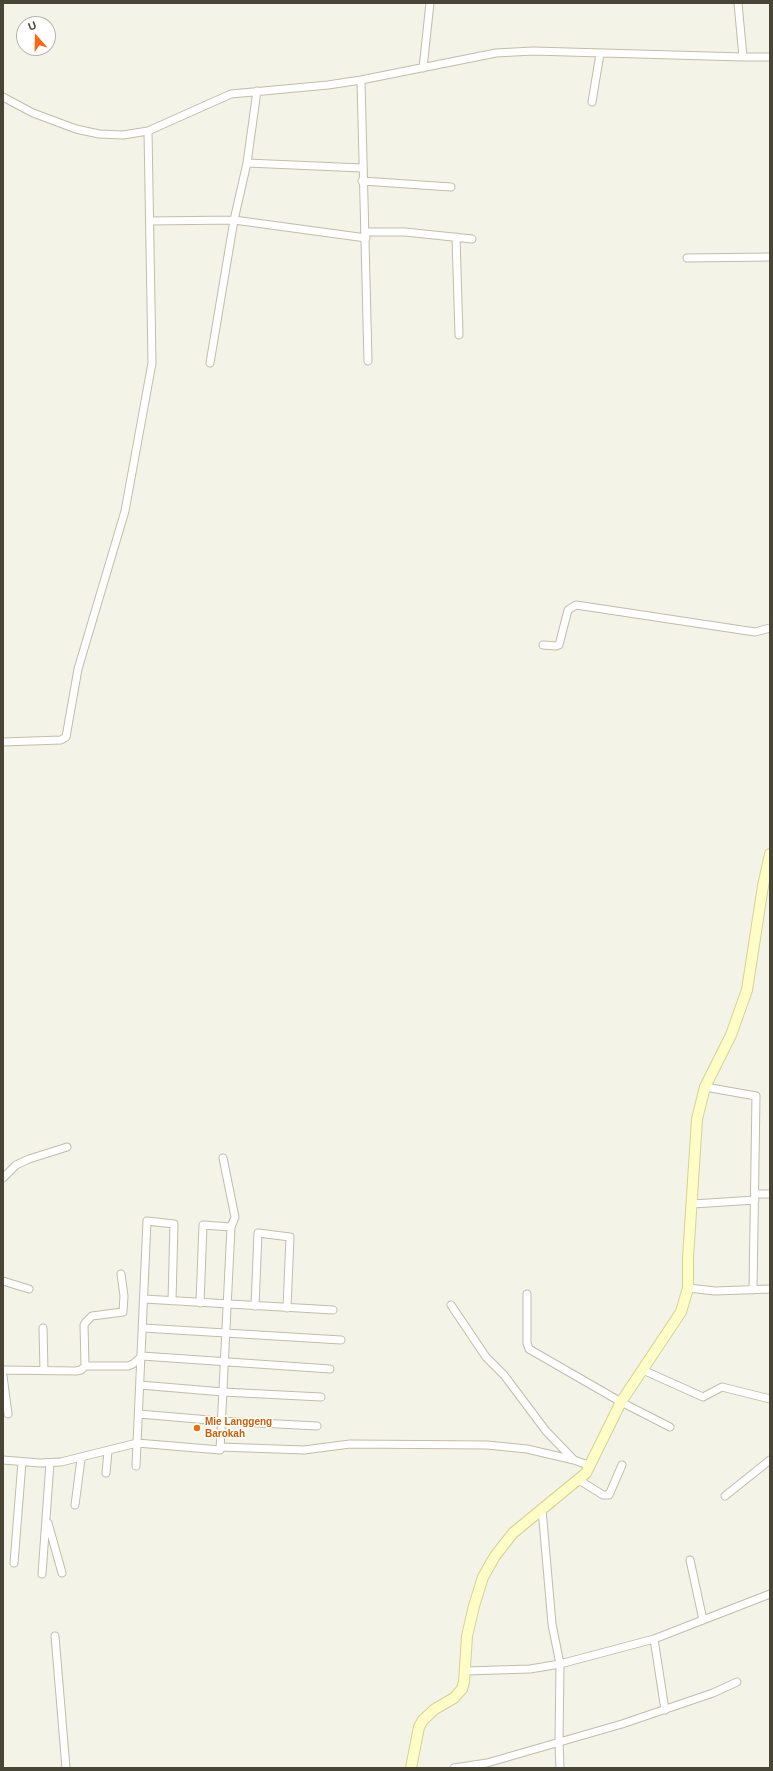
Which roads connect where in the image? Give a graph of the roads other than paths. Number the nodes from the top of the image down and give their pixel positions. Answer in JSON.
{"nodes":[{"id":1,"x":430,"y":3,"type":"edge"},
{"id":2,"x":738,"y":3,"type":"edge"},
{"id":3,"x":600,"y":54,"type":"junction"},
{"id":4,"x":770,"y":56,"type":"edge"},
{"id":5,"x":743,"y":57,"type":"junction"},
{"id":6,"x":423,"y":68,"type":"junction"},
{"id":7,"x":361,"y":80,"type":"junction"},
{"id":8,"x":257,"y":91,"type":"junction"},
{"id":9,"x":3,"y":97,"type":"edge"},
{"id":10,"x":592,"y":102,"type":"dead end"},
{"id":11,"x":148,"y":131,"type":"junction"},
{"id":12,"x":247,"y":163,"type":"junction"},
{"id":13,"x":362,"y":168,"type":"junction"},
{"id":14,"x":362,"y":181,"type":"junction"},
{"id":15,"x":451,"y":187,"type":"dead end"},
{"id":16,"x":234,"y":220,"type":"junction"},
{"id":17,"x":150,"y":221,"type":"junction"},
{"id":18,"x":366,"y":235,"type":"junction"},
{"id":19,"x":456,"y":237,"type":"junction"},
{"id":20,"x":472,"y":239,"type":"dead end"},
{"id":21,"x":770,"y":257,"type":"edge"},
{"id":22,"x":687,"y":258,"type":"dead end"},
{"id":23,"x":459,"y":335,"type":"dead end"},
{"id":24,"x":368,"y":361,"type":"dead end"},
{"id":25,"x":210,"y":363,"type":"dead end"},
{"id":26,"x":770,"y":628,"type":"edge"},
{"id":27,"x":543,"y":645,"type":"dead end"},
{"id":28,"x":3,"y":742,"type":"edge"},
{"id":29,"x":770,"y":854,"type":"edge"},
{"id":30,"x":705,"y":1087,"type":"junction"},
{"id":31,"x":68,"y":1147,"type":"dead end"},
{"id":32,"x":223,"y":1158,"type":"dead end"},
{"id":33,"x":3,"y":1178,"type":"edge"},
{"id":34,"x":770,"y":1194,"type":"edge"},
{"id":35,"x":755,"y":1197,"type":"junction"},
{"id":36,"x":693,"y":1204,"type":"junction"},
{"id":37,"x":231,"y":1227,"type":"junction"},
{"id":38,"x":121,"y":1274,"type":"dead end"},
{"id":39,"x":3,"y":1281,"type":"edge"},
{"id":40,"x":30,"y":1288,"type":"dead end"},
{"id":41,"x":688,"y":1288,"type":"junction"},
{"id":42,"x":770,"y":1288,"type":"edge"},
{"id":43,"x":753,"y":1290,"type":"junction"},
{"id":44,"x":527,"y":1294,"type":"dead end"},
{"id":45,"x":144,"y":1299,"type":"junction"},
{"id":46,"x":172,"y":1301,"type":"junction"},
{"id":47,"x":200,"y":1303,"type":"junction"},
{"id":48,"x":227,"y":1305,"type":"junction"},
{"id":49,"x":450,"y":1305,"type":"dead end"},
{"id":50,"x":255,"y":1306,"type":"junction"},
{"id":51,"x":286,"y":1308,"type":"junction"},
{"id":52,"x":333,"y":1310,"type":"dead end"},
{"id":53,"x":43,"y":1328,"type":"dead end"},
{"id":54,"x":142,"y":1328,"type":"junction"},
{"id":55,"x":226,"y":1334,"type":"junction"},
{"id":56,"x":341,"y":1340,"type":"dead end"},
{"id":57,"x":142,"y":1356,"type":"junction"},
{"id":58,"x":224,"y":1363,"type":"junction"},
{"id":59,"x":85,"y":1366,"type":"junction"},
{"id":60,"x":330,"y":1369,"type":"dead end"},
{"id":61,"x":3,"y":1370,"type":"edge"},
{"id":62,"x":643,"y":1370,"type":"junction"},
{"id":63,"x":44,"y":1371,"type":"junction"},
{"id":64,"x":3,"y":1376,"type":"edge"},
{"id":65,"x":140,"y":1385,"type":"junction"},
{"id":66,"x":223,"y":1392,"type":"junction"},
{"id":67,"x":321,"y":1397,"type":"dead end"},
{"id":68,"x":770,"y":1399,"type":"edge"},
{"id":69,"x":621,"y":1402,"type":"junction"},
{"id":70,"x":8,"y":1414,"type":"dead end"},
{"id":71,"x":139,"y":1414,"type":"junction"},
{"id":72,"x":221,"y":1421,"type":"junction"},
{"id":73,"x":316,"y":1426,"type":"dead end"},
{"id":74,"x":670,"y":1427,"type":"dead end"},
{"id":75,"x":137,"y":1443,"type":"junction"},
{"id":76,"x":220,"y":1447,"type":"junction"},
{"id":77,"x":108,"y":1451,"type":"junction"},
{"id":78,"x":81,"y":1458,"type":"junction"},
{"id":79,"x":3,"y":1460,"type":"edge"},
{"id":80,"x":574,"y":1460,"type":"junction"},
{"id":81,"x":770,"y":1460,"type":"edge"},
{"id":82,"x":22,"y":1462,"type":"junction"},
{"id":83,"x":50,"y":1463,"type":"junction"},
{"id":84,"x":622,"y":1465,"type":"dead end"},
{"id":85,"x":136,"y":1466,"type":"dead end"},
{"id":86,"x":591,"y":1466,"type":"junction"},
{"id":87,"x":106,"y":1473,"type":"dead end"},
{"id":88,"x":579,"y":1480,"type":"junction"},
{"id":89,"x":726,"y":1496,"type":"dead end"},
{"id":90,"x":75,"y":1505,"type":"dead end"},
{"id":91,"x":542,"y":1509,"type":"junction"},
{"id":92,"x":46,"y":1517,"type":"junction"},
{"id":93,"x":690,"y":1560,"type":"dead end"},
{"id":94,"x":14,"y":1563,"type":"dead end"},
{"id":95,"x":62,"y":1573,"type":"dead end"},
{"id":96,"x":42,"y":1574,"type":"dead end"},
{"id":97,"x":770,"y":1594,"type":"edge"},
{"id":98,"x":703,"y":1620,"type":"junction"},
{"id":99,"x":55,"y":1636,"type":"dead end"},
{"id":100,"x":654,"y":1639,"type":"junction"},
{"id":101,"x":560,"y":1664,"type":"junction"},
{"id":102,"x":466,"y":1671,"type":"junction"},
{"id":103,"x":737,"y":1682,"type":"dead end"},
{"id":104,"x":665,"y":1710,"type":"junction"},
{"id":105,"x":559,"y":1742,"type":"junction"},
{"id":106,"x":66,"y":1768,"type":"edge"},
{"id":107,"x":411,"y":1768,"type":"edge"},
{"id":108,"x":454,"y":1768,"type":"edge"},
{"id":109,"x":560,"y":1768,"type":"edge"}],
"edges":[{"from":1,"to":6,"type":"street"},
{"from":2,"to":5,"type":"street"},
{"from":3,"to":5,"type":"street"},
{"from":3,"to":6,"type":"street"},
{"from":3,"to":10,"type":"street"},
{"from":4,"to":5,"type":"street"},
{"from":6,"to":7,"type":"street"},
{"from":7,"to":8,"type":"street"},
{"from":7,"to":13,"type":"street"},
{"from":8,"to":11,"type":"street"},
{"from":8,"to":12,"type":"street"},
{"from":9,"to":11,"type":"street"},
{"from":11,"to":17,"type":"street"},
{"from":12,"to":13,"type":"street"},
{"from":12,"to":16,"type":"street"},
{"from":13,"to":14,"type":"street"},
{"from":14,"to":15,"type":"street"},
{"from":14,"to":18,"type":"street"},
{"from":16,"to":17,"type":"street"},
{"from":16,"to":18,"type":"street"},
{"from":16,"to":25,"type":"street"},
{"from":17,"to":28,"type":"street"},
{"from":18,"to":19,"type":"street"},
{"from":18,"to":24,"type":"street"},
{"from":19,"to":20,"type":"street"},
{"from":19,"to":23,"type":"street"},
{"from":21,"to":22,"type":"street"},
{"from":26,"to":27,"type":"street"},
{"from":29,"to":30,"type":"main road"},
{"from":30,"to":35,"type":"street"},
{"from":30,"to":36,"type":"main road"},
{"from":31,"to":33,"type":"street"},
{"from":32,"to":37,"type":"street"},
{"from":34,"to":35,"type":"street"},
{"from":35,"to":36,"type":"street"},
{"from":35,"to":43,"type":"street"},
{"from":36,"to":41,"type":"main road"},
{"from":37,"to":47,"type":"street"},
{"from":37,"to":48,"type":"street"},
{"from":38,"to":59,"type":"street"},
{"from":39,"to":40,"type":"street"},
{"from":41,"to":43,"type":"street"},
{"from":41,"to":62,"type":"main road"},
{"from":42,"to":43,"type":"street"},
{"from":44,"to":69,"type":"street"},
{"from":45,"to":46,"type":"street"},
{"from":45,"to":46,"type":"street"},
{"from":45,"to":54,"type":"street"},
{"from":46,"to":47,"type":"street"},
{"from":47,"to":48,"type":"street"},
{"from":48,"to":50,"type":"street"},
{"from":48,"to":55,"type":"street"},
{"from":49,"to":80,"type":"street"},
{"from":50,"to":51,"type":"street"},
{"from":50,"to":51,"type":"street"},
{"from":51,"to":52,"type":"street"},
{"from":53,"to":63,"type":"street"},
{"from":54,"to":55,"type":"street"},
{"from":54,"to":57,"type":"street"},
{"from":55,"to":56,"type":"street"},
{"from":55,"to":58,"type":"street"},
{"from":57,"to":58,"type":"street"},
{"from":57,"to":59,"type":"street"},
{"from":57,"to":65,"type":"street"},
{"from":58,"to":60,"type":"street"},
{"from":58,"to":66,"type":"street"},
{"from":59,"to":63,"type":"street"},
{"from":61,"to":63,"type":"street"},
{"from":62,"to":68,"type":"street"},
{"from":62,"to":69,"type":"main road"},
{"from":64,"to":70,"type":"street"},
{"from":65,"to":66,"type":"street"},
{"from":65,"to":71,"type":"street"},
{"from":66,"to":67,"type":"street"},
{"from":66,"to":72,"type":"street"},
{"from":69,"to":74,"type":"street"},
{"from":69,"to":86,"type":"main road"},
{"from":71,"to":72,"type":"street"},
{"from":71,"to":75,"type":"street"},
{"from":72,"to":73,"type":"street"},
{"from":72,"to":76,"type":"street"},
{"from":75,"to":76,"type":"street"},
{"from":75,"to":77,"type":"street"},
{"from":75,"to":85,"type":"street"},
{"from":76,"to":80,"type":"street"},
{"from":77,"to":78,"type":"street"},
{"from":77,"to":87,"type":"street"},
{"from":78,"to":83,"type":"street"},
{"from":78,"to":90,"type":"street"},
{"from":79,"to":82,"type":"street"},
{"from":80,"to":86,"type":"street"},
{"from":81,"to":89,"type":"street"},
{"from":82,"to":83,"type":"street"},
{"from":82,"to":94,"type":"street"},
{"from":83,"to":92,"type":"street"},
{"from":84,"to":88,"type":"street"},
{"from":86,"to":88,"type":"main road"},
{"from":88,"to":91,"type":"main road"},
{"from":91,"to":101,"type":"street"},
{"from":91,"to":102,"type":"main road"},
{"from":92,"to":95,"type":"street"},
{"from":92,"to":96,"type":"street"},
{"from":93,"to":98,"type":"street"},
{"from":97,"to":98,"type":"street"},
{"from":98,"to":100,"type":"street"},
{"from":99,"to":106,"type":"street"},
{"from":100,"to":101,"type":"street"},
{"from":100,"to":104,"type":"street"},
{"from":101,"to":102,"type":"street"},
{"from":101,"to":105,"type":"street"},
{"from":102,"to":107,"type":"main road"},
{"from":103,"to":104,"type":"street"},
{"from":104,"to":105,"type":"street"},
{"from":105,"to":108,"type":"street"},
{"from":105,"to":109,"type":"street"}]}
